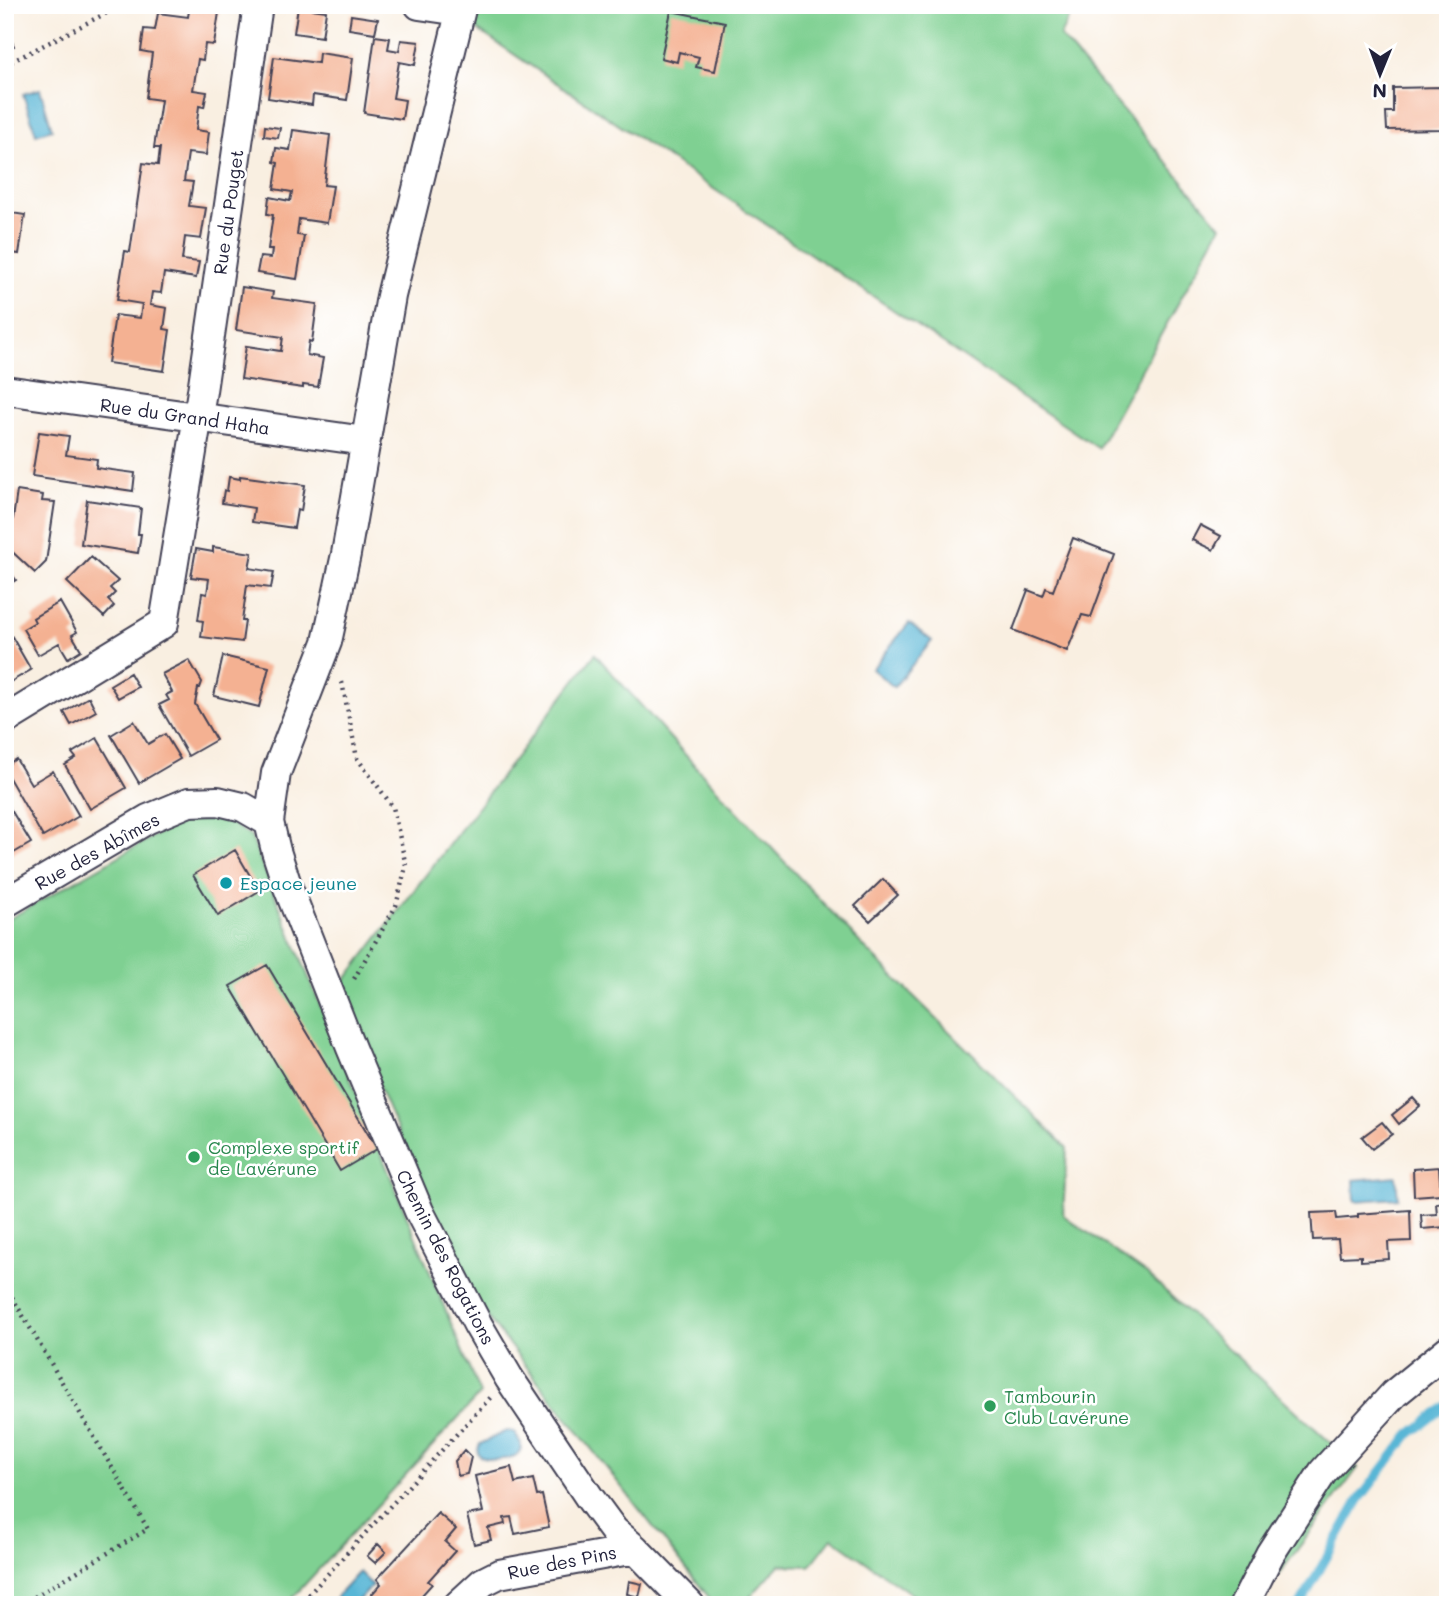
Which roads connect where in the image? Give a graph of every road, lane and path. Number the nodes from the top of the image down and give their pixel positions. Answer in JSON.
{"nodes":[{"id":1,"x":122,"y":5,"type":"edge"},
{"id":2,"x":258,"y":5,"type":"edge"},
{"id":3,"x":419,"y":5,"type":"edge"},
{"id":4,"x":458,"y":8,"type":"edge"},
{"id":5,"x":5,"y":65,"type":"edge"},
{"id":6,"x":5,"y":390,"type":"edge"},
{"id":7,"x":198,"y":418,"type":"junction"},
{"id":8,"x":365,"y":441,"type":"junction"},
{"id":9,"x":323,"y":654,"type":"junction"},
{"id":10,"x":5,"y":720,"type":"edge"},
{"id":11,"x":269,"y":822,"type":"junction"},
{"id":12,"x":5,"y":902,"type":"edge"},
{"id":13,"x":350,"y":986,"type":"dead end"},
{"id":14,"x":5,"y":1285,"type":"edge"},
{"id":15,"x":1448,"y":1350,"type":"edge"},
{"id":16,"x":509,"y":1378,"type":"junction"},
{"id":17,"x":635,"y":1549,"type":"junction"},
{"id":18,"x":21,"y":1605,"type":"edge"},
{"id":19,"x":299,"y":1605,"type":"edge"},
{"id":20,"x":458,"y":1605,"type":"edge"},
{"id":21,"x":690,"y":1605,"type":"edge"},
{"id":22,"x":1244,"y":1605,"type":"edge"}],
"edges":[{"from":1,"to":5,"type":"path"},
{"from":2,"to":7,"type":"street","name":"Rue du Pouget"},
{"from":3,"to":4,"type":"street"},
{"from":4,"to":8,"type":"street"},
{"from":6,"to":7,"type":"street","name":"Rue du Grand Haha"},
{"from":7,"to":8,"type":"street","name":"Rue du Grand Haha"},
{"from":7,"to":10,"type":"street","name":"Rue du Pouget"},
{"from":8,"to":9,"type":"street"},
{"from":9,"to":11,"type":"street"},
{"from":9,"to":13,"type":"path"},
{"from":11,"to":12,"type":"street","name":"Rue des Abîmes"},
{"from":11,"to":16,"type":"street","name":"Chemin des Rogations"},
{"from":14,"to":18,"type":"path"},
{"from":15,"to":22,"type":"street"},
{"from":16,"to":17,"type":"street","name":"Chemin des Rogations"},
{"from":16,"to":19,"type":"path"},
{"from":17,"to":20,"type":"street","name":"Rue des Pins"},
{"from":17,"to":21,"type":"street","name":"Chemin des Rogations"}]}
